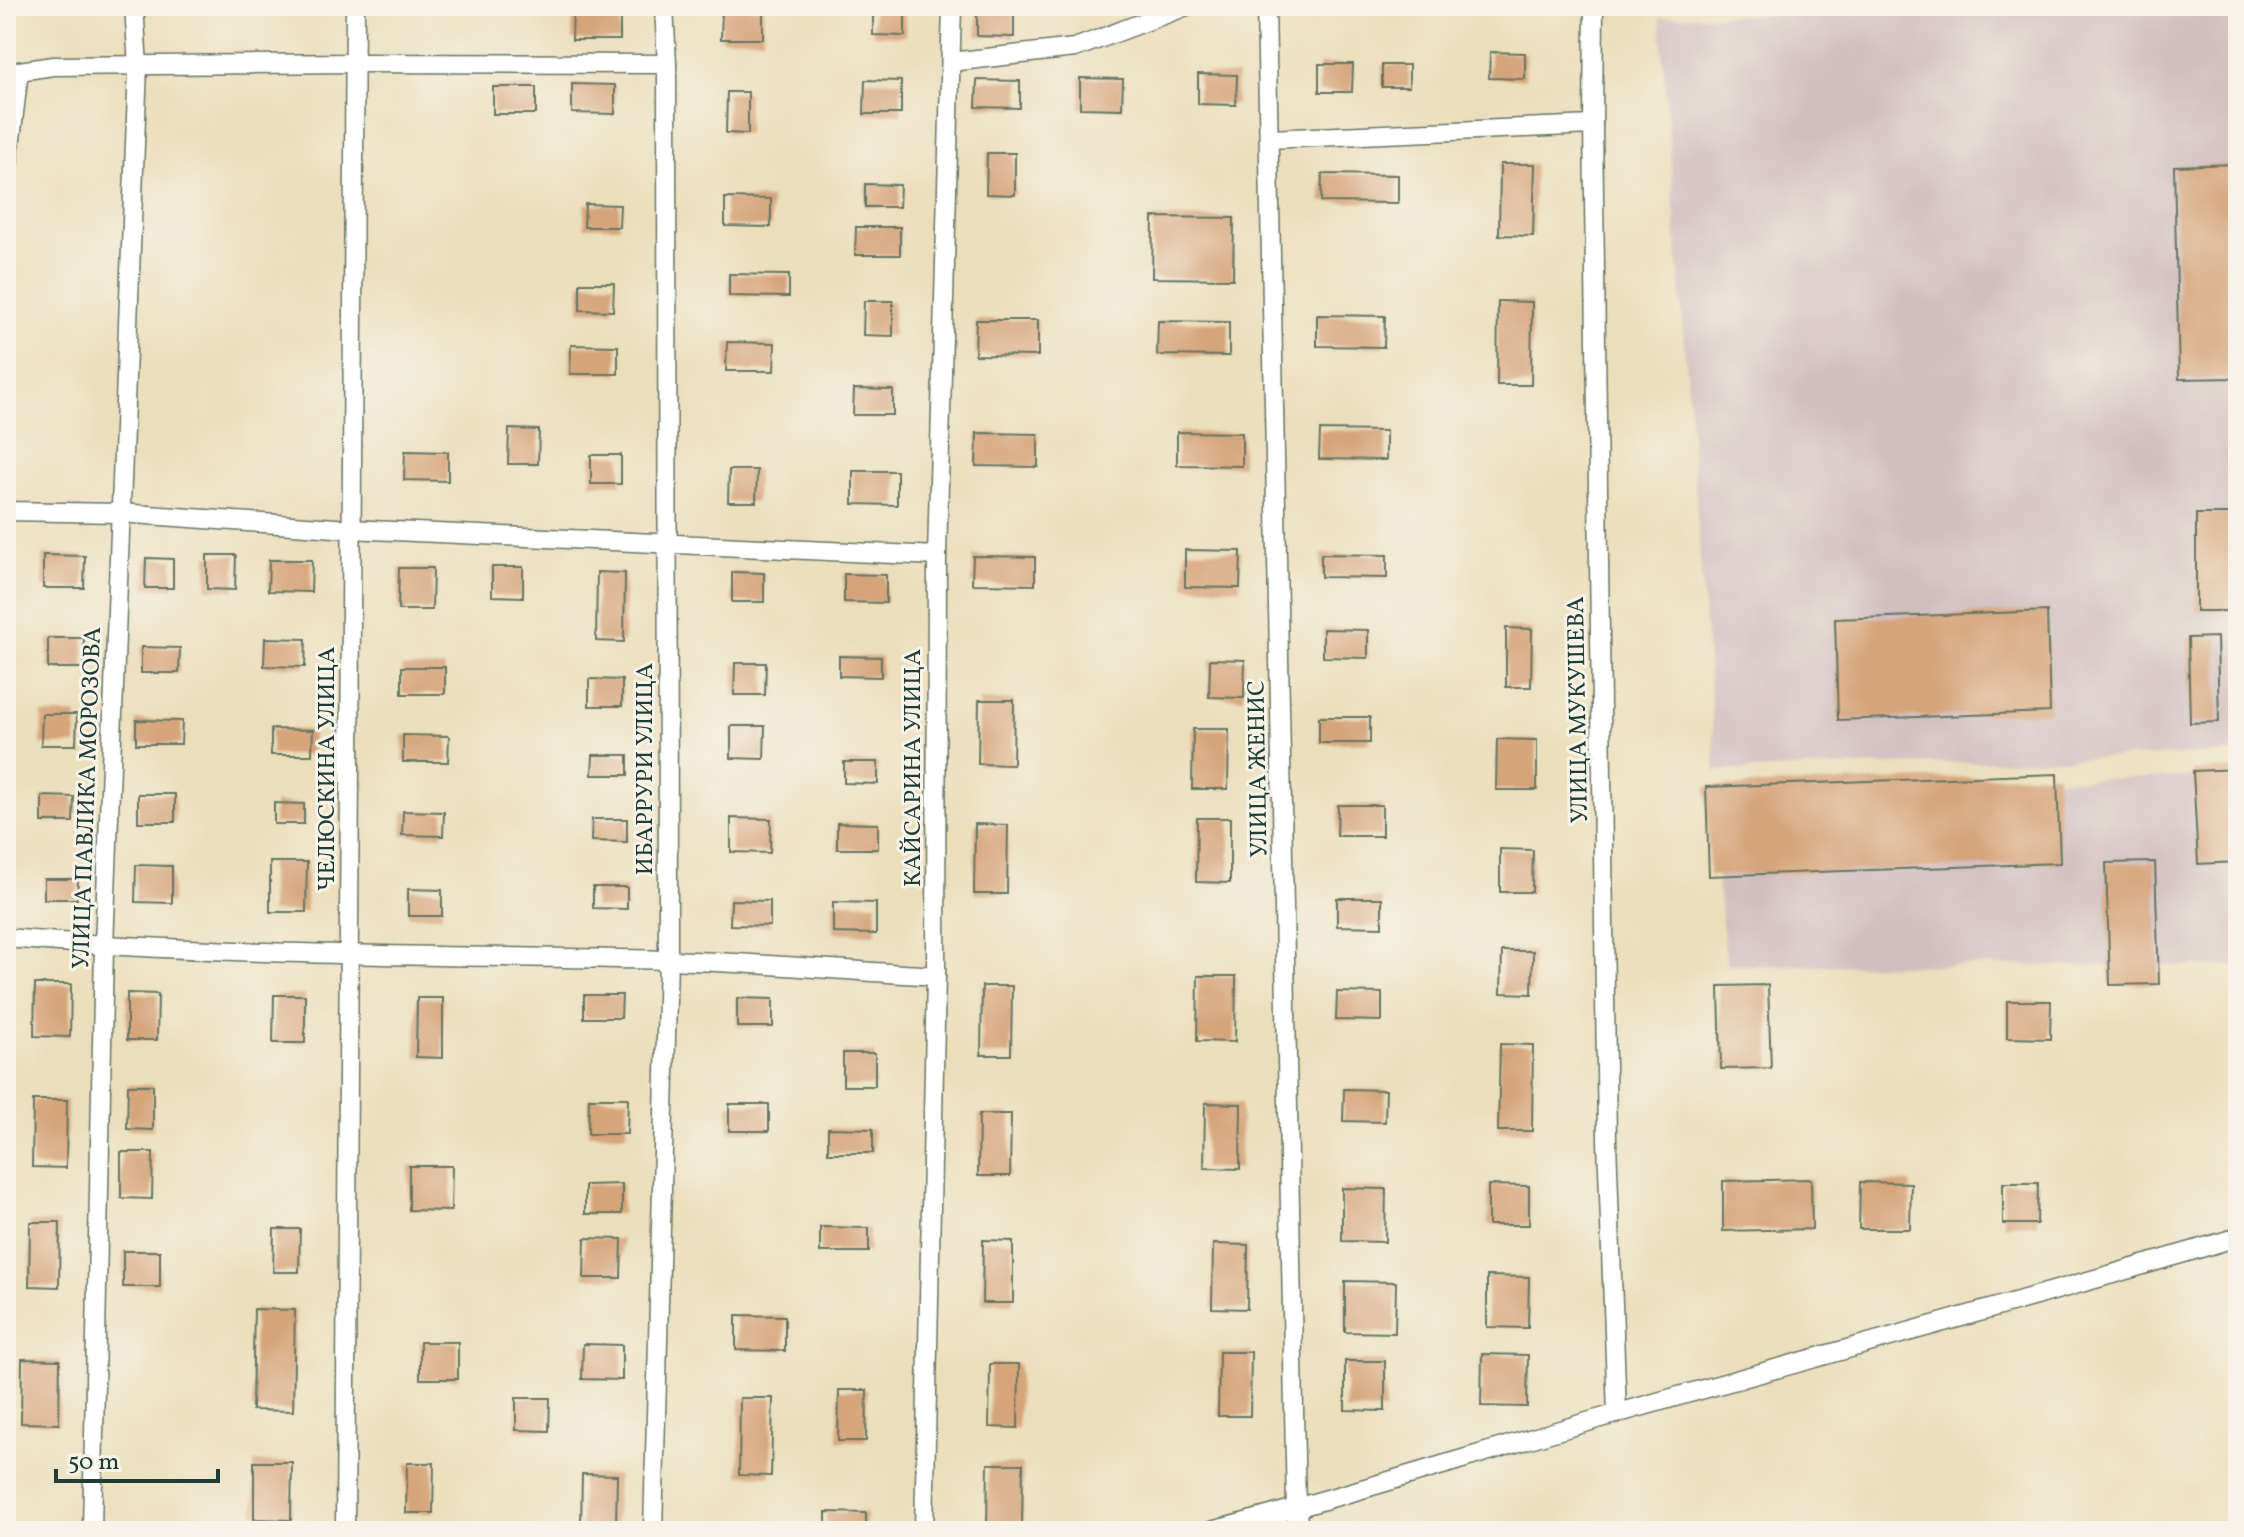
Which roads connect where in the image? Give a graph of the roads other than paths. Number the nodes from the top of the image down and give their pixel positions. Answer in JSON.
{"nodes":[{"id":1,"x":134,"y":6,"type":"edge"},
{"id":2,"x":355,"y":6,"type":"edge"},
{"id":3,"x":664,"y":6,"type":"edge"},
{"id":4,"x":952,"y":6,"type":"edge"},
{"id":5,"x":1187,"y":6,"type":"edge"},
{"id":6,"x":1266,"y":6,"type":"edge"},
{"id":7,"x":1594,"y":6,"type":"edge"},
{"id":8,"x":951,"y":62,"type":"junction"},
{"id":9,"x":355,"y":63,"type":"junction"},
{"id":10,"x":667,"y":64,"type":"junction"},
{"id":11,"x":138,"y":66,"type":"junction"},
{"id":12,"x":1593,"y":125,"type":"junction"},
{"id":13,"x":1269,"y":139,"type":"junction"},
{"id":14,"x":6,"y":181,"type":"edge"},
{"id":15,"x":6,"y":511,"type":"edge"},
{"id":16,"x":119,"y":513,"type":"junction"},
{"id":17,"x":350,"y":529,"type":"junction"},
{"id":18,"x":668,"y":545,"type":"junction"},
{"id":19,"x":937,"y":556,"type":"junction"},
{"id":20,"x":6,"y":938,"type":"edge"},
{"id":21,"x":104,"y":946,"type":"junction"},
{"id":22,"x":350,"y":956,"type":"junction"},
{"id":23,"x":668,"y":960,"type":"junction"},
{"id":24,"x":936,"y":976,"type":"junction"},
{"id":25,"x":2238,"y":1237,"type":"edge"},
{"id":26,"x":1617,"y":1414,"type":"junction"},
{"id":27,"x":1296,"y":1509,"type":"junction"},
{"id":28,"x":92,"y":1531,"type":"edge"},
{"id":29,"x":345,"y":1531,"type":"edge"},
{"id":30,"x":653,"y":1531,"type":"edge"},
{"id":31,"x":924,"y":1531,"type":"edge"},
{"id":32,"x":1211,"y":1531,"type":"edge"},
{"id":33,"x":1300,"y":1531,"type":"edge"}],
"edges":[{"from":1,"to":11,"type":"street","name":"УЛИЦА ПАВЛИКА МОРОЗОВА"},
{"from":2,"to":9,"type":"street","name":"ЧЕЛЮСКИНА УЛИЦА"},
{"from":3,"to":10,"type":"street","name":"ИБАРРУРИ УЛИЦА"},
{"from":4,"to":8,"type":"street","name":"КАЙСАРИНА УЛИЦА"},
{"from":5,"to":8,"type":"street"},
{"from":6,"to":13,"type":"street","name":"УЛИЦА ЖЕНИС"},
{"from":7,"to":12,"type":"street","name":"УЛИЦА МУКУШЕВА"},
{"from":8,"to":19,"type":"street","name":"КАЙСАРИНА УЛИЦА"},
{"from":9,"to":10,"type":"street"},
{"from":9,"to":11,"type":"street"},
{"from":9,"to":17,"type":"street","name":"ЧЕЛЮСКИНА УЛИЦА"},
{"from":10,"to":18,"type":"street","name":"ИБАРРУРИ УЛИЦА"},
{"from":11,"to":14,"type":"street"},
{"from":11,"to":16,"type":"street","name":"УЛИЦА ПАВЛИКА МОРОЗОВА"},
{"from":12,"to":13,"type":"street"},
{"from":12,"to":26,"type":"street","name":"УЛИЦА МУКУШЕВА"},
{"from":13,"to":27,"type":"street","name":"УЛИЦА ЖЕНИС"},
{"from":15,"to":16,"type":"street"},
{"from":16,"to":17,"type":"street"},
{"from":16,"to":21,"type":"street","name":"УЛИЦА ПАВЛИКА МОРОЗОВА"},
{"from":17,"to":18,"type":"street"},
{"from":17,"to":22,"type":"street","name":"ЧЕЛЮСКИНА УЛИЦА"},
{"from":18,"to":19,"type":"street"},
{"from":18,"to":23,"type":"street","name":"ИБАРРУРИ УЛИЦА"},
{"from":19,"to":24,"type":"street","name":"КАЙСАРИНА УЛИЦА"},
{"from":20,"to":21,"type":"street"},
{"from":21,"to":22,"type":"street"},
{"from":21,"to":28,"type":"street","name":"УЛИЦА ПАВЛИКА МОРОЗОВА"},
{"from":22,"to":23,"type":"street"},
{"from":22,"to":29,"type":"street","name":"ЧЕЛЮСКИНА УЛИЦА"},
{"from":23,"to":24,"type":"street"},
{"from":23,"to":30,"type":"street","name":"ИБАРРУРИ УЛИЦА"},
{"from":24,"to":31,"type":"street","name":"КАЙСАРИНА УЛИЦА"},
{"from":25,"to":26,"type":"street"},
{"from":26,"to":27,"type":"street"},
{"from":27,"to":32,"type":"street"},
{"from":27,"to":33,"type":"street","name":"УЛИЦА ЖЕНИС"}]}
